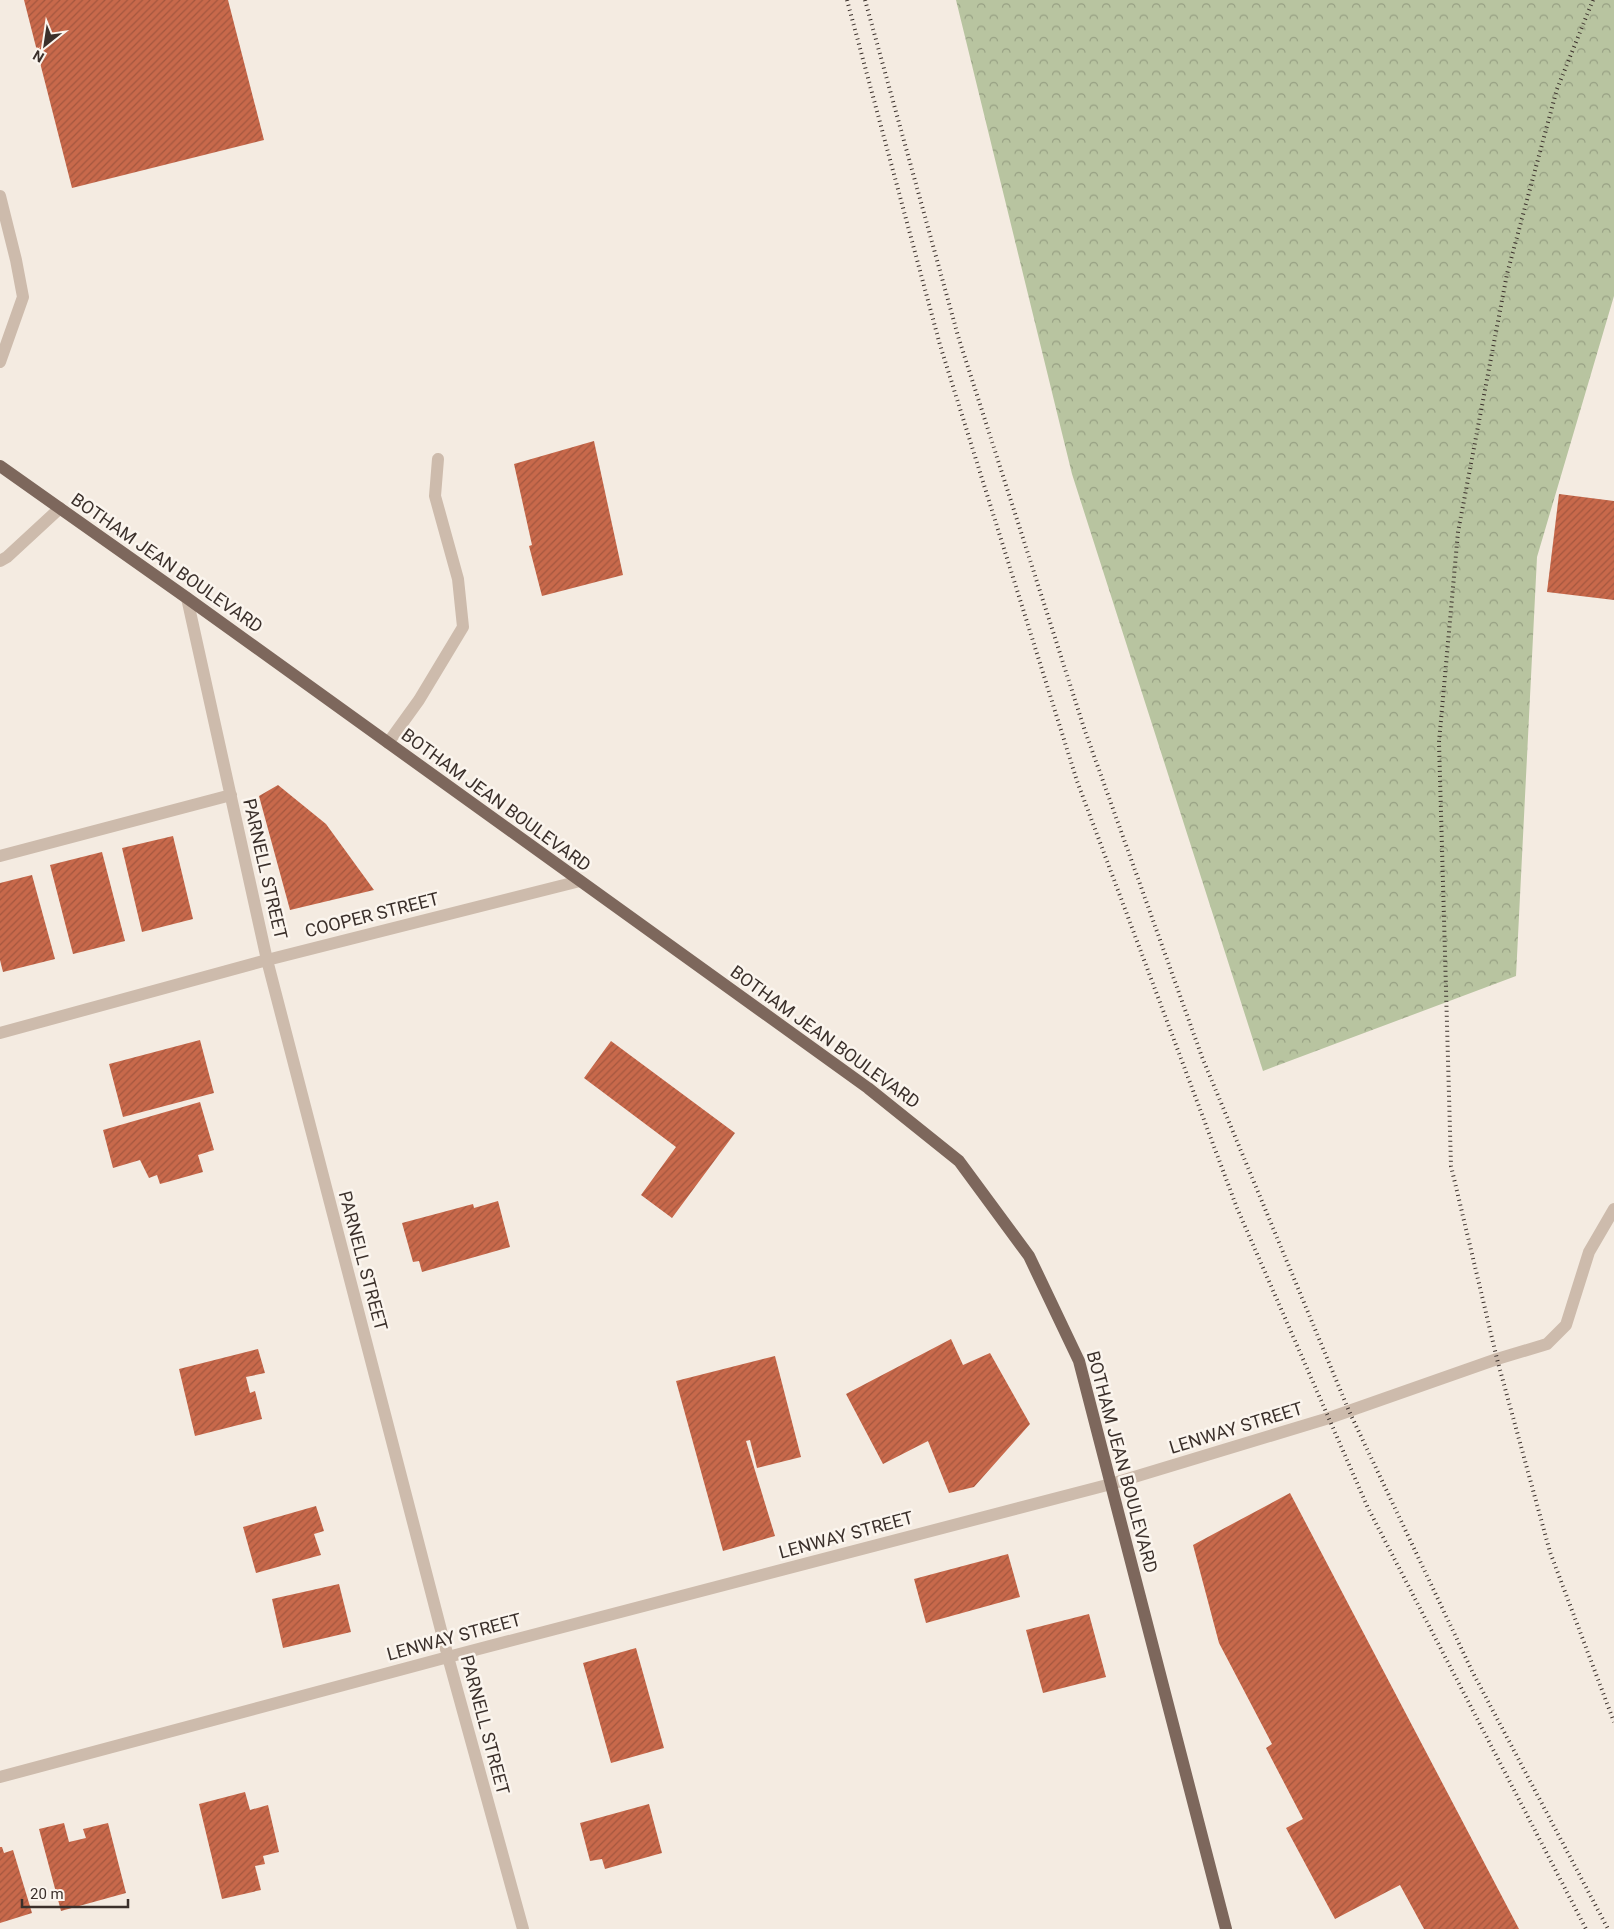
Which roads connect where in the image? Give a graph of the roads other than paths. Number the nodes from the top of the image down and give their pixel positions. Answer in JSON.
{"nodes":[{"id":1,"x":0,"y":196,"type":"edge"},
{"id":2,"x":0,"y":362,"type":"edge"},
{"id":3,"x":438,"y":459,"type":"dead end"},
{"id":4,"x":0,"y":466,"type":"edge"},
{"id":5,"x":60,"y":508,"type":"junction"},
{"id":6,"x":0,"y":561,"type":"edge"},
{"id":7,"x":187,"y":598,"type":"junction"},
{"id":8,"x":388,"y":743,"type":"junction"},
{"id":9,"x":231,"y":795,"type":"junction"},
{"id":10,"x":0,"y":856,"type":"edge"},
{"id":11,"x":580,"y":881,"type":"junction"},
{"id":12,"x":267,"y":960,"type":"junction"},
{"id":13,"x":0,"y":1033,"type":"edge"},
{"id":14,"x":1614,"y":1209,"type":"edge"},
{"id":15,"x":1111,"y":1484,"type":"junction"},
{"id":16,"x":448,"y":1657,"type":"junction"},
{"id":17,"x":0,"y":1777,"type":"edge"},
{"id":18,"x":523,"y":1929,"type":"edge"},
{"id":19,"x":1226,"y":1929,"type":"edge"}],
"edges":[{"from":1,"to":2,"type":"street"},
{"from":3,"to":8,"type":"street"},
{"from":4,"to":5,"type":"main road","name":"BOTHAM JEAN BOULEVARD"},
{"from":5,"to":6,"type":"street"},
{"from":5,"to":7,"type":"main road","name":"BOTHAM JEAN BOULEVARD"},
{"from":7,"to":8,"type":"main road","name":"BOTHAM JEAN BOULEVARD"},
{"from":7,"to":9,"type":"street","name":"PARNELL STREET"},
{"from":8,"to":11,"type":"main road","name":"BOTHAM JEAN BOULEVARD"},
{"from":9,"to":10,"type":"street"},
{"from":9,"to":12,"type":"street","name":"PARNELL STREET"},
{"from":11,"to":12,"type":"street","name":"COOPER STREET"},
{"from":11,"to":15,"type":"main road","name":"BOTHAM JEAN BOULEVARD"},
{"from":12,"to":13,"type":"street","name":"COOPER STREET"},
{"from":12,"to":16,"type":"street","name":"PARNELL STREET"},
{"from":14,"to":15,"type":"street","name":"LENWAY STREET"},
{"from":15,"to":16,"type":"street","name":"LENWAY STREET"},
{"from":15,"to":19,"type":"main road","name":"BOTHAM JEAN BOULEVARD"},
{"from":16,"to":17,"type":"street","name":"LENWAY STREET"},
{"from":16,"to":18,"type":"street","name":"PARNELL STREET"}]}
